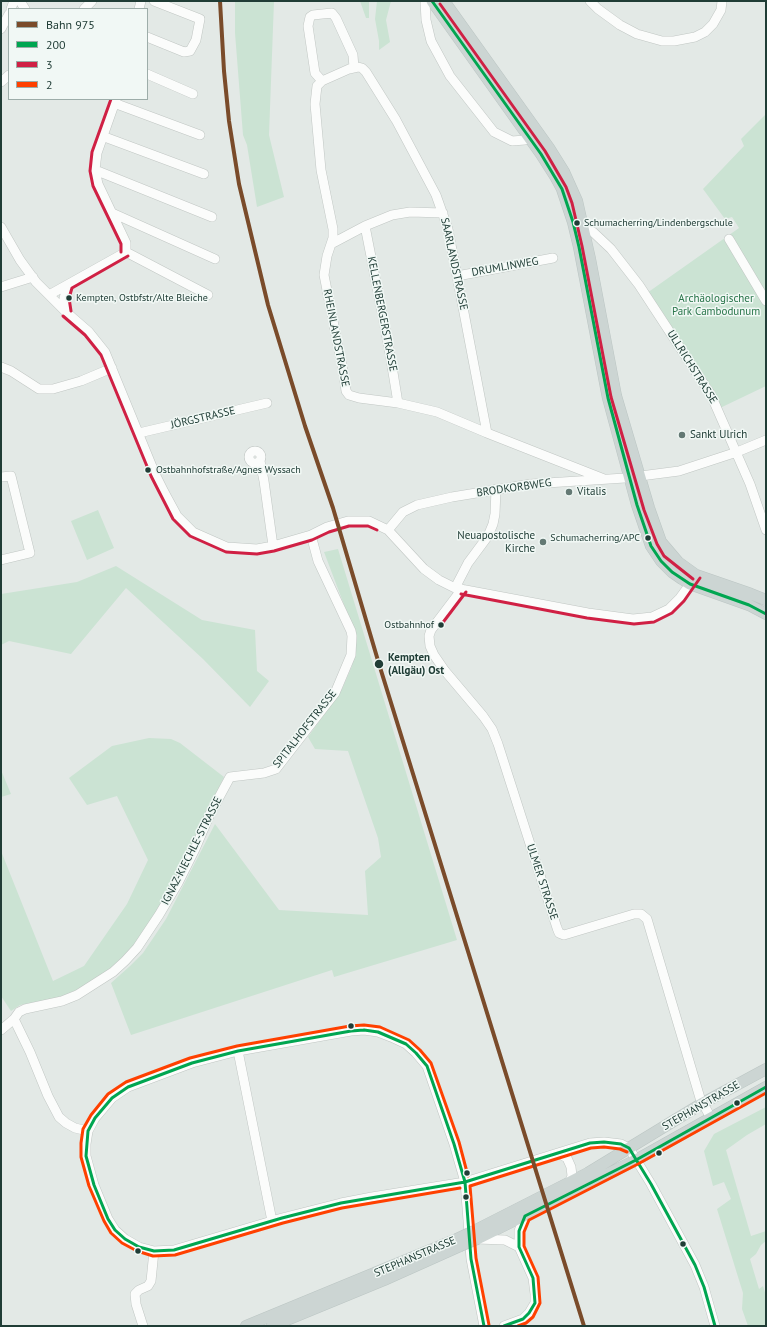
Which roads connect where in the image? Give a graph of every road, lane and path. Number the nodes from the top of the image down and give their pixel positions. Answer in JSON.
{"nodes":[{"id":1,"x":154,"y":1,"type":"edge"},
{"id":2,"x":425,"y":1,"type":"edge"},
{"id":3,"x":432,"y":1,"type":"edge"},
{"id":4,"x":444,"y":1,"type":"edge"},
{"id":5,"x":590,"y":1,"type":"edge"},
{"id":6,"x":722,"y":1,"type":"edge"},
{"id":7,"x":8,"y":16,"type":"edge"},
{"id":8,"x":1,"y":29,"type":"edge"},
{"id":9,"x":148,"y":37,"type":"edge"},
{"id":10,"x":354,"y":68,"type":"junction"},
{"id":11,"x":148,"y":74,"type":"edge"},
{"id":12,"x":320,"y":84,"type":"junction"},
{"id":13,"x":193,"y":94,"type":"dead end"},
{"id":14,"x":115,"y":101,"type":"edge"},
{"id":15,"x":200,"y":135,"type":"dead end"},
{"id":16,"x":102,"y":136,"type":"junction"},
{"id":17,"x":529,"y":138,"type":"junction"},
{"id":18,"x":95,"y":170,"type":"junction"},
{"id":19,"x":204,"y":174,"type":"dead end"},
{"id":20,"x":110,"y":212,"type":"junction"},
{"id":21,"x":443,"y":213,"type":"junction"},
{"id":22,"x":212,"y":217,"type":"dead end"},
{"id":23,"x":365,"y":226,"type":"junction"},
{"id":24,"x":583,"y":226,"type":"junction"},
{"id":25,"x":1,"y":227,"type":"edge"},
{"id":26,"x":730,"y":239,"type":"dead end"},
{"id":27,"x":331,"y":244,"type":"junction"},
{"id":28,"x":583,"y":246,"type":"junction"},
{"id":29,"x":126,"y":252,"type":"junction"},
{"id":30,"x":553,"y":258,"type":"dead end"},
{"id":31,"x":215,"y":259,"type":"dead end"},
{"id":32,"x":457,"y":276,"type":"junction"},
{"id":33,"x":33,"y":278,"type":"junction"},
{"id":34,"x":68,"y":285,"type":"junction"},
{"id":35,"x":1,"y":287,"type":"edge"},
{"id":36,"x":49,"y":295,"type":"junction"},
{"id":37,"x":208,"y":295,"type":"dead end"},
{"id":38,"x":766,"y":301,"type":"edge"},
{"id":39,"x":66,"y":312,"type":"junction"},
{"id":40,"x":1,"y":367,"type":"edge"},
{"id":41,"x":112,"y":368,"type":"junction"},
{"id":42,"x":267,"y":403,"type":"dead end"},
{"id":43,"x":398,"y":403,"type":"junction"},
{"id":44,"x":486,"y":433,"type":"junction"},
{"id":45,"x":139,"y":434,"type":"junction"},
{"id":46,"x":766,"y":440,"type":"edge"},
{"id":47,"x":737,"y":452,"type":"junction"},
{"id":48,"x":260,"y":461,"type":"dead end"},
{"id":49,"x":1,"y":476,"type":"edge"},
{"id":50,"x":634,"y":477,"type":"junction"},
{"id":51,"x":604,"y":479,"type":"junction"},
{"id":52,"x":496,"y":489,"type":"junction"},
{"id":53,"x":388,"y":530,"type":"junction"},
{"id":54,"x":766,"y":530,"type":"edge"},
{"id":55,"x":311,"y":535,"type":"junction"},
{"id":56,"x":273,"y":546,"type":"junction"},
{"id":57,"x":1,"y":560,"type":"edge"},
{"id":58,"x":693,"y":579,"type":"junction"},
{"id":59,"x":459,"y":588,"type":"junction"},
{"id":60,"x":765,"y":607,"type":"edge"},
{"id":61,"x":230,"y":777,"type":"joint"},
{"id":62,"x":14,"y":1020,"type":"junction"},
{"id":63,"x":1,"y":1030,"type":"edge"},
{"id":64,"x":238,"y":1051,"type":"junction"},
{"id":65,"x":766,"y":1069,"type":"edge"},
{"id":66,"x":766,"y":1087,"type":"edge"},
{"id":67,"x":703,"y":1103,"type":"junction"},
{"id":68,"x":711,"y":1118,"type":"junction"},
{"id":69,"x":88,"y":1132,"type":"junction"},
{"id":70,"x":629,"y":1148,"type":"junction"},
{"id":71,"x":558,"y":1153,"type":"junction"},
{"id":72,"x":636,"y":1160,"type":"junction"},
{"id":73,"x":590,"y":1178,"type":"junction"},
{"id":74,"x":464,"y":1182,"type":"junction"},
{"id":75,"x":570,"y":1183,"type":"junction"},
{"id":76,"x":524,"y":1211,"type":"junction"},
{"id":77,"x":272,"y":1221,"type":"junction"},
{"id":78,"x":476,"y":1235,"type":"junction"},
{"id":79,"x":519,"y":1247,"type":"junction"},
{"id":80,"x":154,"y":1251,"type":"junction"},
{"id":81,"x":316,"y":1303,"type":"junction"},
{"id":82,"x":143,"y":1326,"type":"edge"},
{"id":83,"x":246,"y":1326,"type":"edge"},
{"id":84,"x":272,"y":1326,"type":"edge"},
{"id":85,"x":484,"y":1326,"type":"edge"},
{"id":86,"x":504,"y":1326,"type":"edge"},
{"id":87,"x":714,"y":1326,"type":"edge"}],
"edges":[{"from":1,"to":9,"type":"street"},
{"from":2,"to":17,"type":"street"},
{"from":3,"to":17,"type":"main road"},
{"from":4,"to":24,"type":"main road"},
{"from":5,"to":6,"type":"street"},
{"from":7,"to":8,"type":"street"},
{"from":10,"to":12,"type":"street"},
{"from":10,"to":12,"type":"street"},
{"from":10,"to":21,"type":"street","name":"SAARLANDSTRASSE"},
{"from":11,"to":13,"type":"street"},
{"from":12,"to":27,"type":"street","name":"RHEINLANDSTRASSE"},
{"from":14,"to":15,"type":"street"},
{"from":14,"to":16,"type":"street"},
{"from":16,"to":18,"type":"street"},
{"from":16,"to":19,"type":"street"},
{"from":17,"to":28,"type":"main road"},
{"from":18,"to":20,"type":"street"},
{"from":18,"to":22,"type":"street"},
{"from":20,"to":29,"type":"street"},
{"from":20,"to":31,"type":"street"},
{"from":21,"to":23,"type":"street"},
{"from":21,"to":32,"type":"street","name":"SAARLANDSTRASSE"},
{"from":23,"to":27,"type":"street"},
{"from":23,"to":43,"type":"street","name":"KELLENBERGERSTRASSE"},
{"from":24,"to":28,"type":"main road"},
{"from":24,"to":47,"type":"street","name":"ULLRICHSTRASSE"},
{"from":25,"to":33,"type":"street"},
{"from":26,"to":38,"type":"street"},
{"from":27,"to":43,"type":"street","name":"RHEINLANDSTRASSE"},
{"from":28,"to":50,"type":"main road"},
{"from":29,"to":34,"type":"street"},
{"from":29,"to":37,"type":"street"},
{"from":30,"to":32,"type":"street","name":"DRUMLINWEG"},
{"from":32,"to":44,"type":"street","name":"SAARLANDSTRASSE"},
{"from":33,"to":35,"type":"street"},
{"from":33,"to":36,"type":"street"},
{"from":34,"to":36,"type":"street"},
{"from":34,"to":39,"type":"street"},
{"from":36,"to":39,"type":"street"},
{"from":39,"to":41,"type":"street"},
{"from":40,"to":41,"type":"street"},
{"from":41,"to":45,"type":"street"},
{"from":42,"to":45,"type":"street","name":"JÖRGSTRASSE"},
{"from":43,"to":44,"type":"street","name":"RHEINLANDSTRASSE"},
{"from":44,"to":51,"type":"street","name":"RHEINLANDSTRASSE"},
{"from":45,"to":56,"type":"street"},
{"from":46,"to":47,"type":"street","name":"BRODKORBWEG"},
{"from":47,"to":50,"type":"street","name":"BRODKORBWEG"},
{"from":47,"to":54,"type":"street","name":"ULLRICHSTRASSE"},
{"from":48,"to":56,"type":"street"},
{"from":49,"to":57,"type":"street"},
{"from":50,"to":51,"type":"street","name":"BRODKORBWEG"},
{"from":50,"to":58,"type":"main road"},
{"from":51,"to":52,"type":"street","name":"BRODKORBWEG"},
{"from":52,"to":53,"type":"street","name":"BRODKORBWEG"},
{"from":52,"to":59,"type":"street"},
{"from":53,"to":55,"type":"street"},
{"from":53,"to":59,"type":"street"},
{"from":55,"to":56,"type":"street"},
{"from":55,"to":61,"type":"street","name":"SPITALHOFSTRASSE"},
{"from":58,"to":59,"type":"street"},
{"from":58,"to":60,"type":"main road"},
{"from":59,"to":67,"type":"street","name":"ULMER STRASSE"},
{"from":61,"to":62,"type":"street","name":"IGNAZ-KIECHLE-STRASSE"},
{"from":62,"to":63,"type":"street","name":"IGNAZ-KIECHLE-STRASSE"},
{"from":62,"to":69,"type":"street"},
{"from":64,"to":69,"type":"street"},
{"from":64,"to":74,"type":"street"},
{"from":64,"to":77,"type":"street"},
{"from":65,"to":67,"type":"main road","name":"STEPHANSTRASSE"},
{"from":66,"to":68,"type":"main road","name":"STEPHANSTRASSE"},
{"from":67,"to":68,"type":"street","name":"ULMER STRASSE"},
{"from":67,"to":70,"type":"main road","name":"STEPHANSTRASSE"},
{"from":68,"to":72,"type":"main road","name":"STEPHANSTRASSE"},
{"from":69,"to":80,"type":"street"},
{"from":70,"to":71,"type":"street"},
{"from":70,"to":72,"type":"street"},
{"from":70,"to":73,"type":"main road","name":"STEPHANSTRASSE"},
{"from":71,"to":74,"type":"street"},
{"from":71,"to":75,"type":"street"},
{"from":72,"to":73,"type":"main road","name":"STEPHANSTRASSE"},
{"from":72,"to":87,"type":"street"},
{"from":73,"to":75,"type":"main road","name":"STEPHANSTRASSE"},
{"from":73,"to":76,"type":"main road","name":"STEPHANSTRASSE"},
{"from":74,"to":77,"type":"street"},
{"from":74,"to":85,"type":"street"},
{"from":75,"to":76,"type":"main road","name":"STEPHANSTRASSE"},
{"from":76,"to":78,"type":"main road","name":"STEPHANSTRASSE"},
{"from":76,"to":79,"type":"street"},
{"from":77,"to":80,"type":"street"},
{"from":78,"to":79,"type":"street"},
{"from":78,"to":81,"type":"main road","name":"STEPHANSTRASSE","bridge":true},
{"from":79,"to":86,"type":"street"},
{"from":80,"to":82,"type":"street"},
{"from":81,"to":83,"type":"main road","name":"STEPHANSTRASSE"},
{"from":81,"to":84,"type":"main road","name":"STEPHANSTRASSE"}]}
